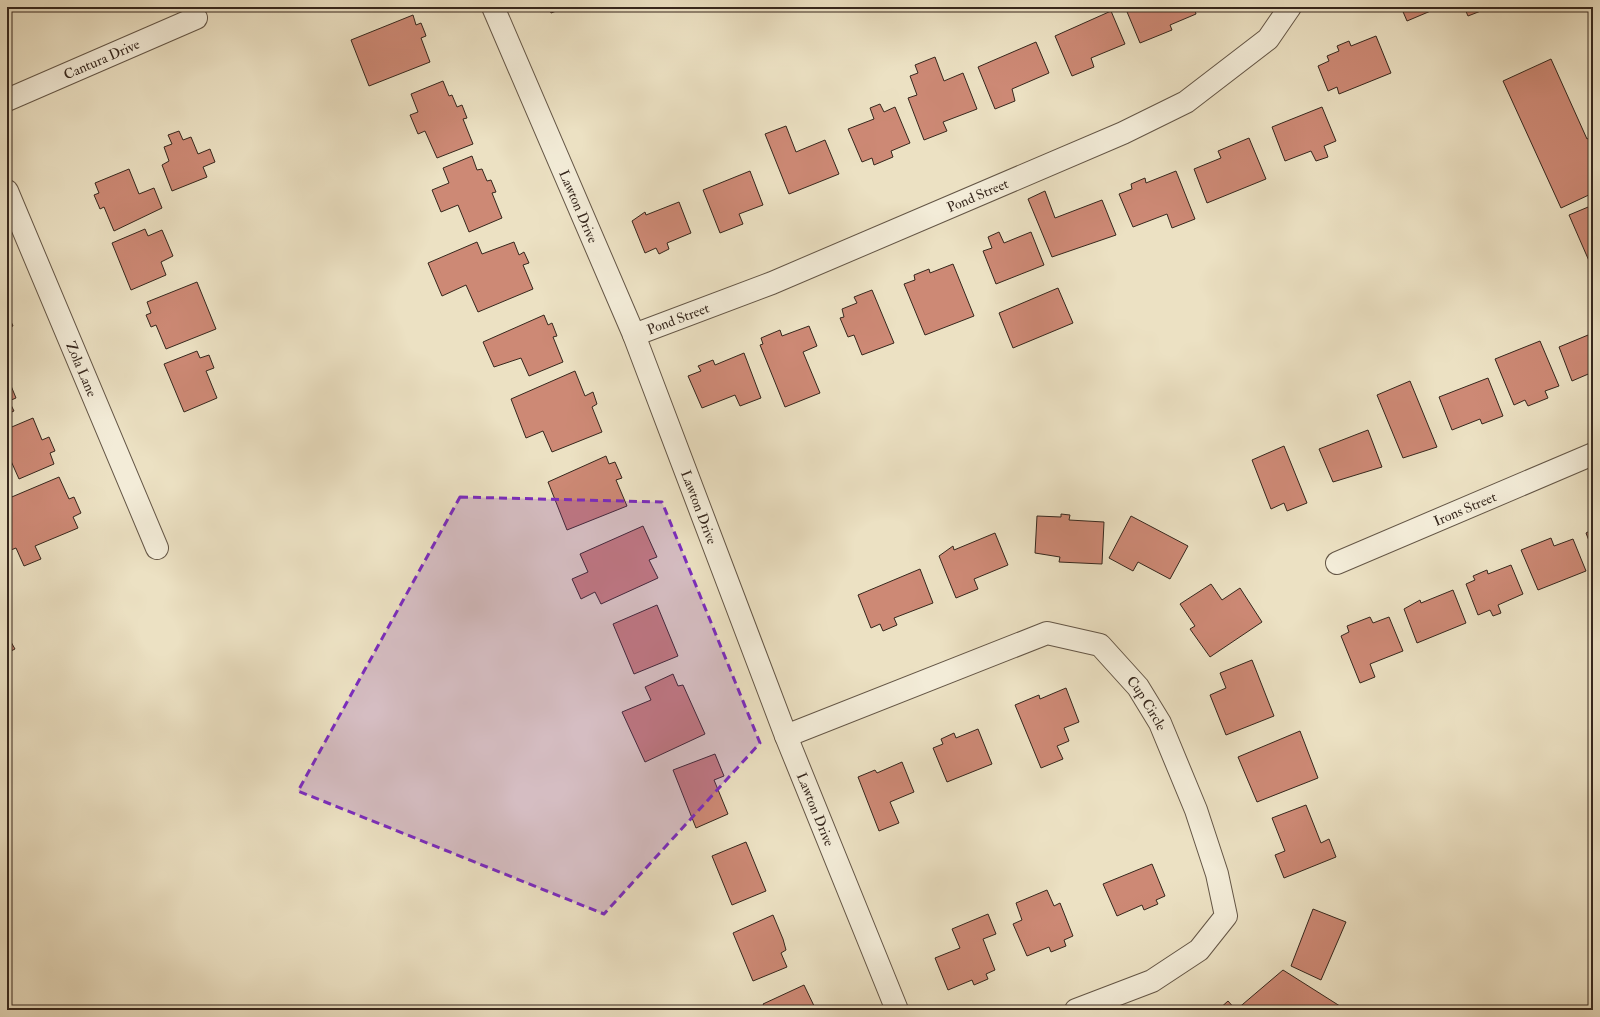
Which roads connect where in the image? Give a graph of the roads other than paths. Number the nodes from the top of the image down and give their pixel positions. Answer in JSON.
{"nodes":[{"id":1,"x":493,"y":7,"type":"edge"},
{"id":2,"x":1290,"y":7,"type":"edge"},
{"id":3,"x":196,"y":18,"type":"dead end"},
{"id":4,"x":7,"y":100,"type":"edge"},
{"id":5,"x":7,"y":190,"type":"edge"},
{"id":6,"x":634,"y":335,"type":"junction"},
{"id":7,"x":1593,"y":454,"type":"edge"},
{"id":8,"x":157,"y":548,"type":"dead end"},
{"id":9,"x":1337,"y":563,"type":"dead end"},
{"id":10,"x":786,"y":736,"type":"junction"},
{"id":11,"x":897,"y":1010,"type":"edge"},
{"id":12,"x":1076,"y":1010,"type":"edge"}],
"edges":[{"from":1,"to":6,"type":"street","name":"Lawton Drive"},
{"from":2,"to":6,"type":"street","name":"Pond Street"},
{"from":3,"to":4,"type":"street","name":"Cantura Drive"},
{"from":5,"to":8,"type":"street","name":"Zola Lane"},
{"from":6,"to":10,"type":"street","name":"Lawton Drive"},
{"from":7,"to":9,"type":"street","name":"Irons Street"},
{"from":10,"to":11,"type":"street","name":"Lawton Drive"},
{"from":10,"to":12,"type":"street","name":"Cup Circle"}]}
